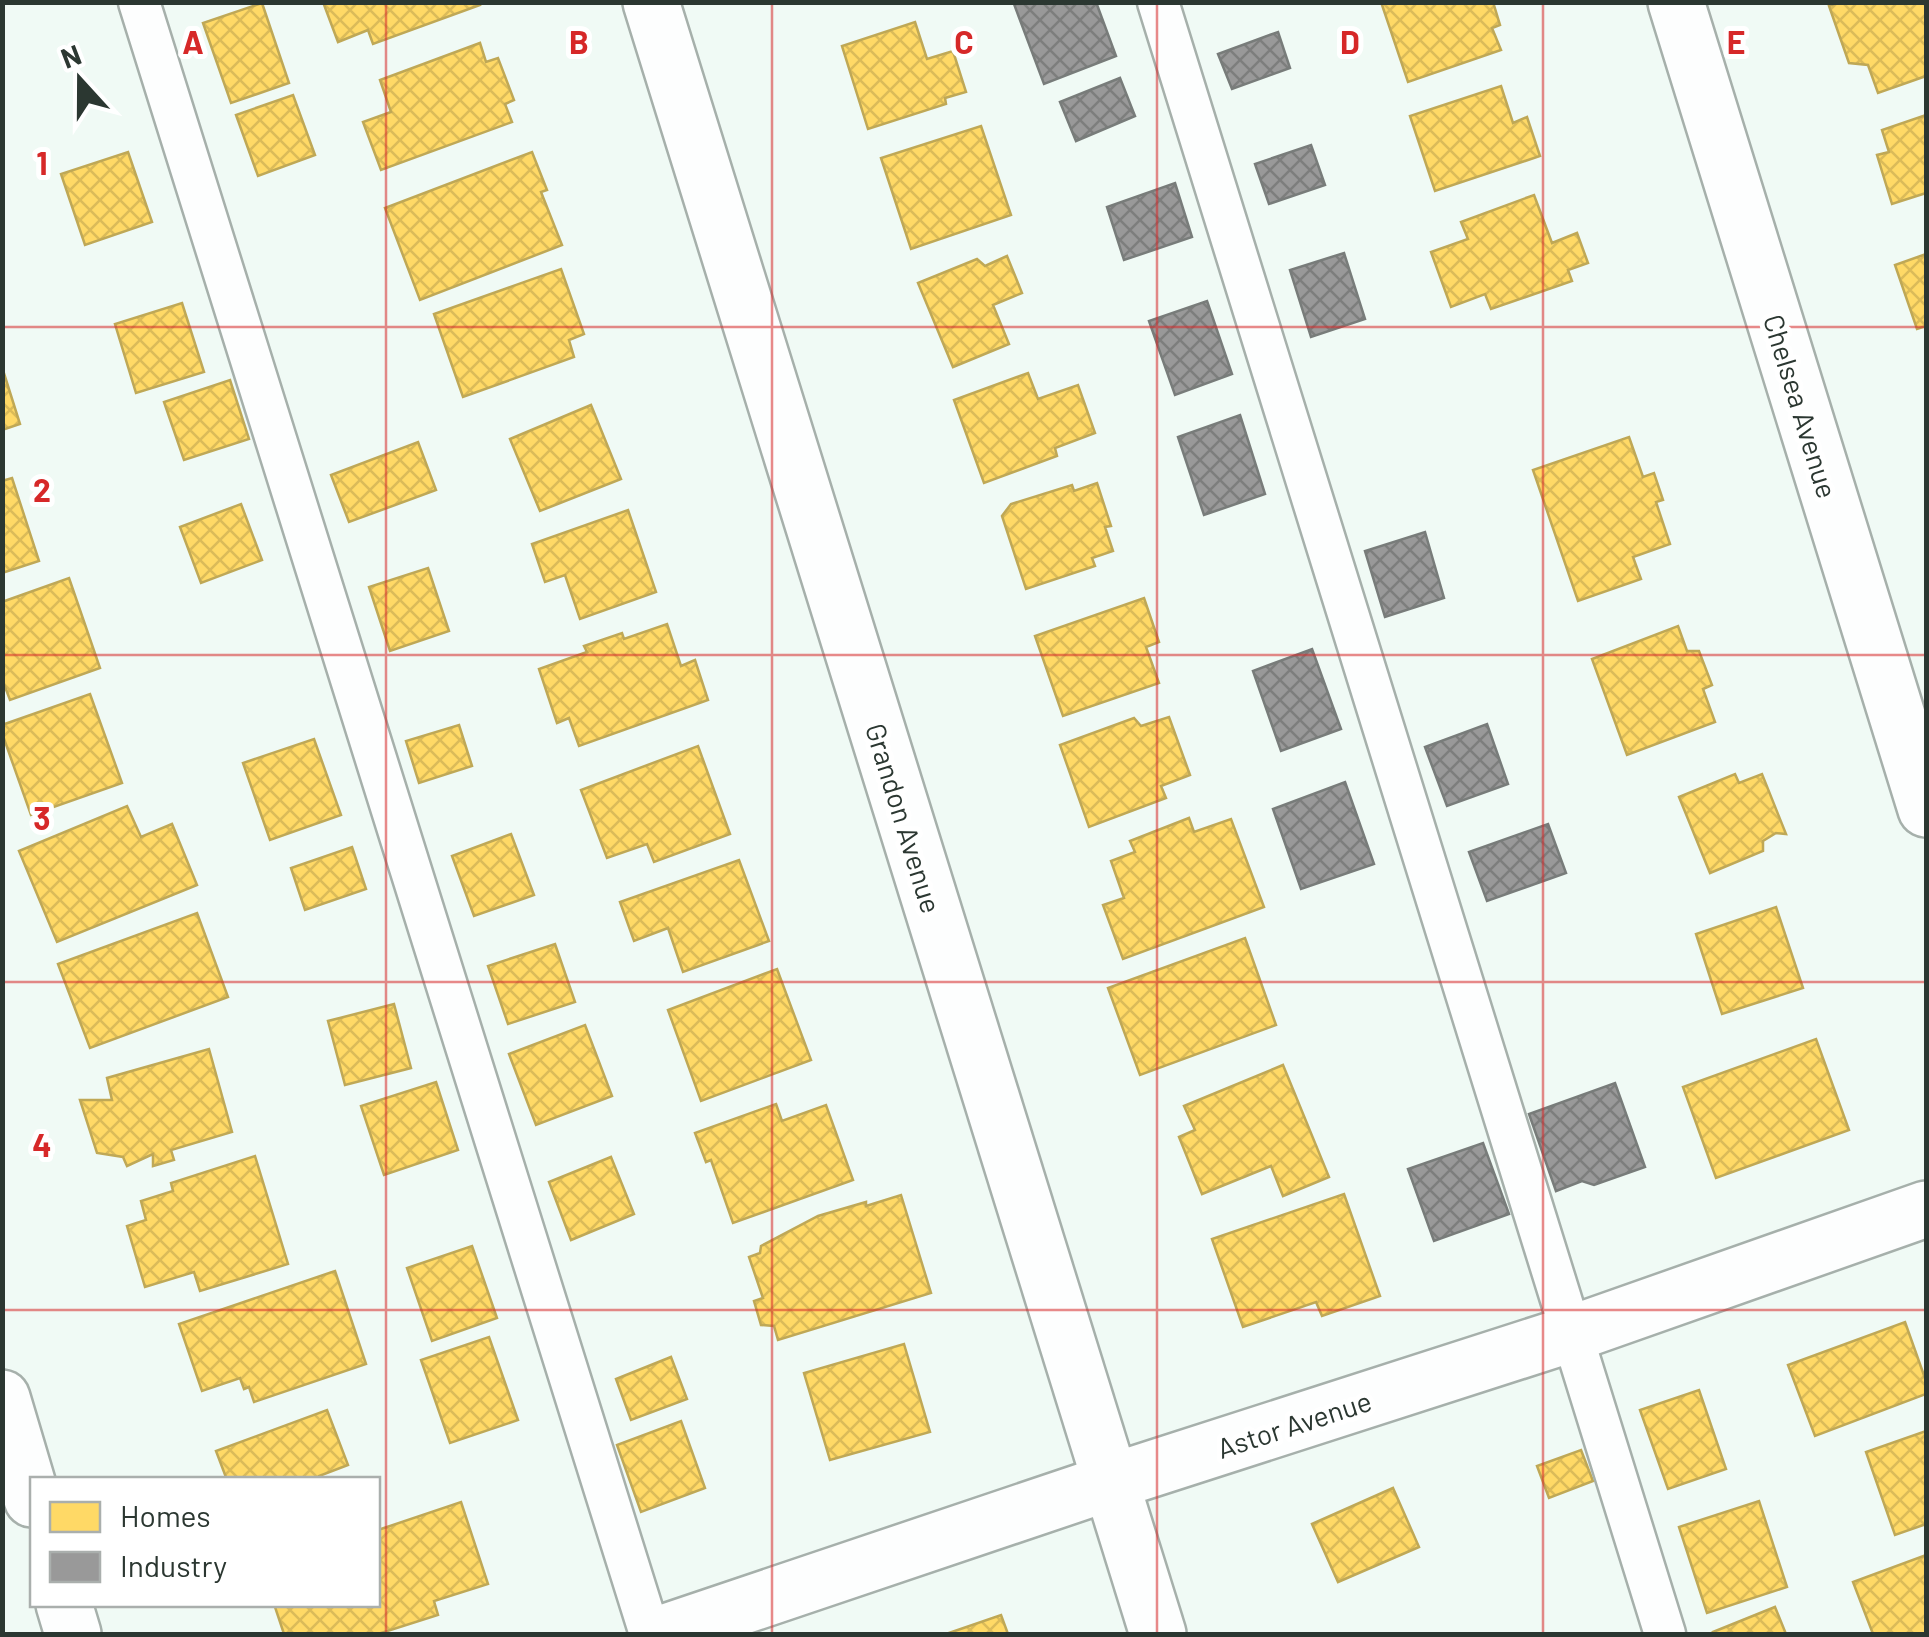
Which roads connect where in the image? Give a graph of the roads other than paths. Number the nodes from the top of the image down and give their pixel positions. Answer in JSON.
{"nodes":[{"id":1,"x":139,"y":2,"type":"edge"},
{"id":2,"x":650,"y":2,"type":"edge"},
{"id":3,"x":1158,"y":2,"type":"edge"},
{"id":4,"x":1676,"y":2,"type":"edge"},
{"id":5,"x":1926,"y":810,"type":"edge"},
{"id":6,"x":1926,"y":1209,"type":"edge"},
{"id":7,"x":1572,"y":1334,"type":"junction"},
{"id":8,"x":2,"y":1398,"type":"edge"},
{"id":9,"x":1111,"y":1482,"type":"junction"},
{"id":10,"x":30,"y":1492,"type":"edge"},
{"id":11,"x":65,"y":1607,"type":"edge"},
{"id":12,"x":73,"y":1634,"type":"edge"},
{"id":13,"x":650,"y":1634,"type":"edge"},
{"id":14,"x":660,"y":1634,"type":"edge"},
{"id":15,"x":1158,"y":1634,"type":"edge"},
{"id":16,"x":1665,"y":1634,"type":"edge"}],
"edges":[{"from":1,"to":13,"type":"lane"},
{"from":2,"to":9,"type":"street","name":"Grandon Avenue"},
{"from":3,"to":7,"type":"lane"},
{"from":4,"to":5,"type":"street","name":"Chelsea Avenue"},
{"from":6,"to":7,"type":"street","name":"Astor Avenue"},
{"from":7,"to":9,"type":"street","name":"Astor Avenue"},
{"from":7,"to":16,"type":"lane"},
{"from":8,"to":10,"type":"street"},
{"from":9,"to":14,"type":"street","name":"Astor Avenue"},
{"from":9,"to":15,"type":"street","name":"Grandon Avenue"},
{"from":11,"to":12,"type":"street"}]}
